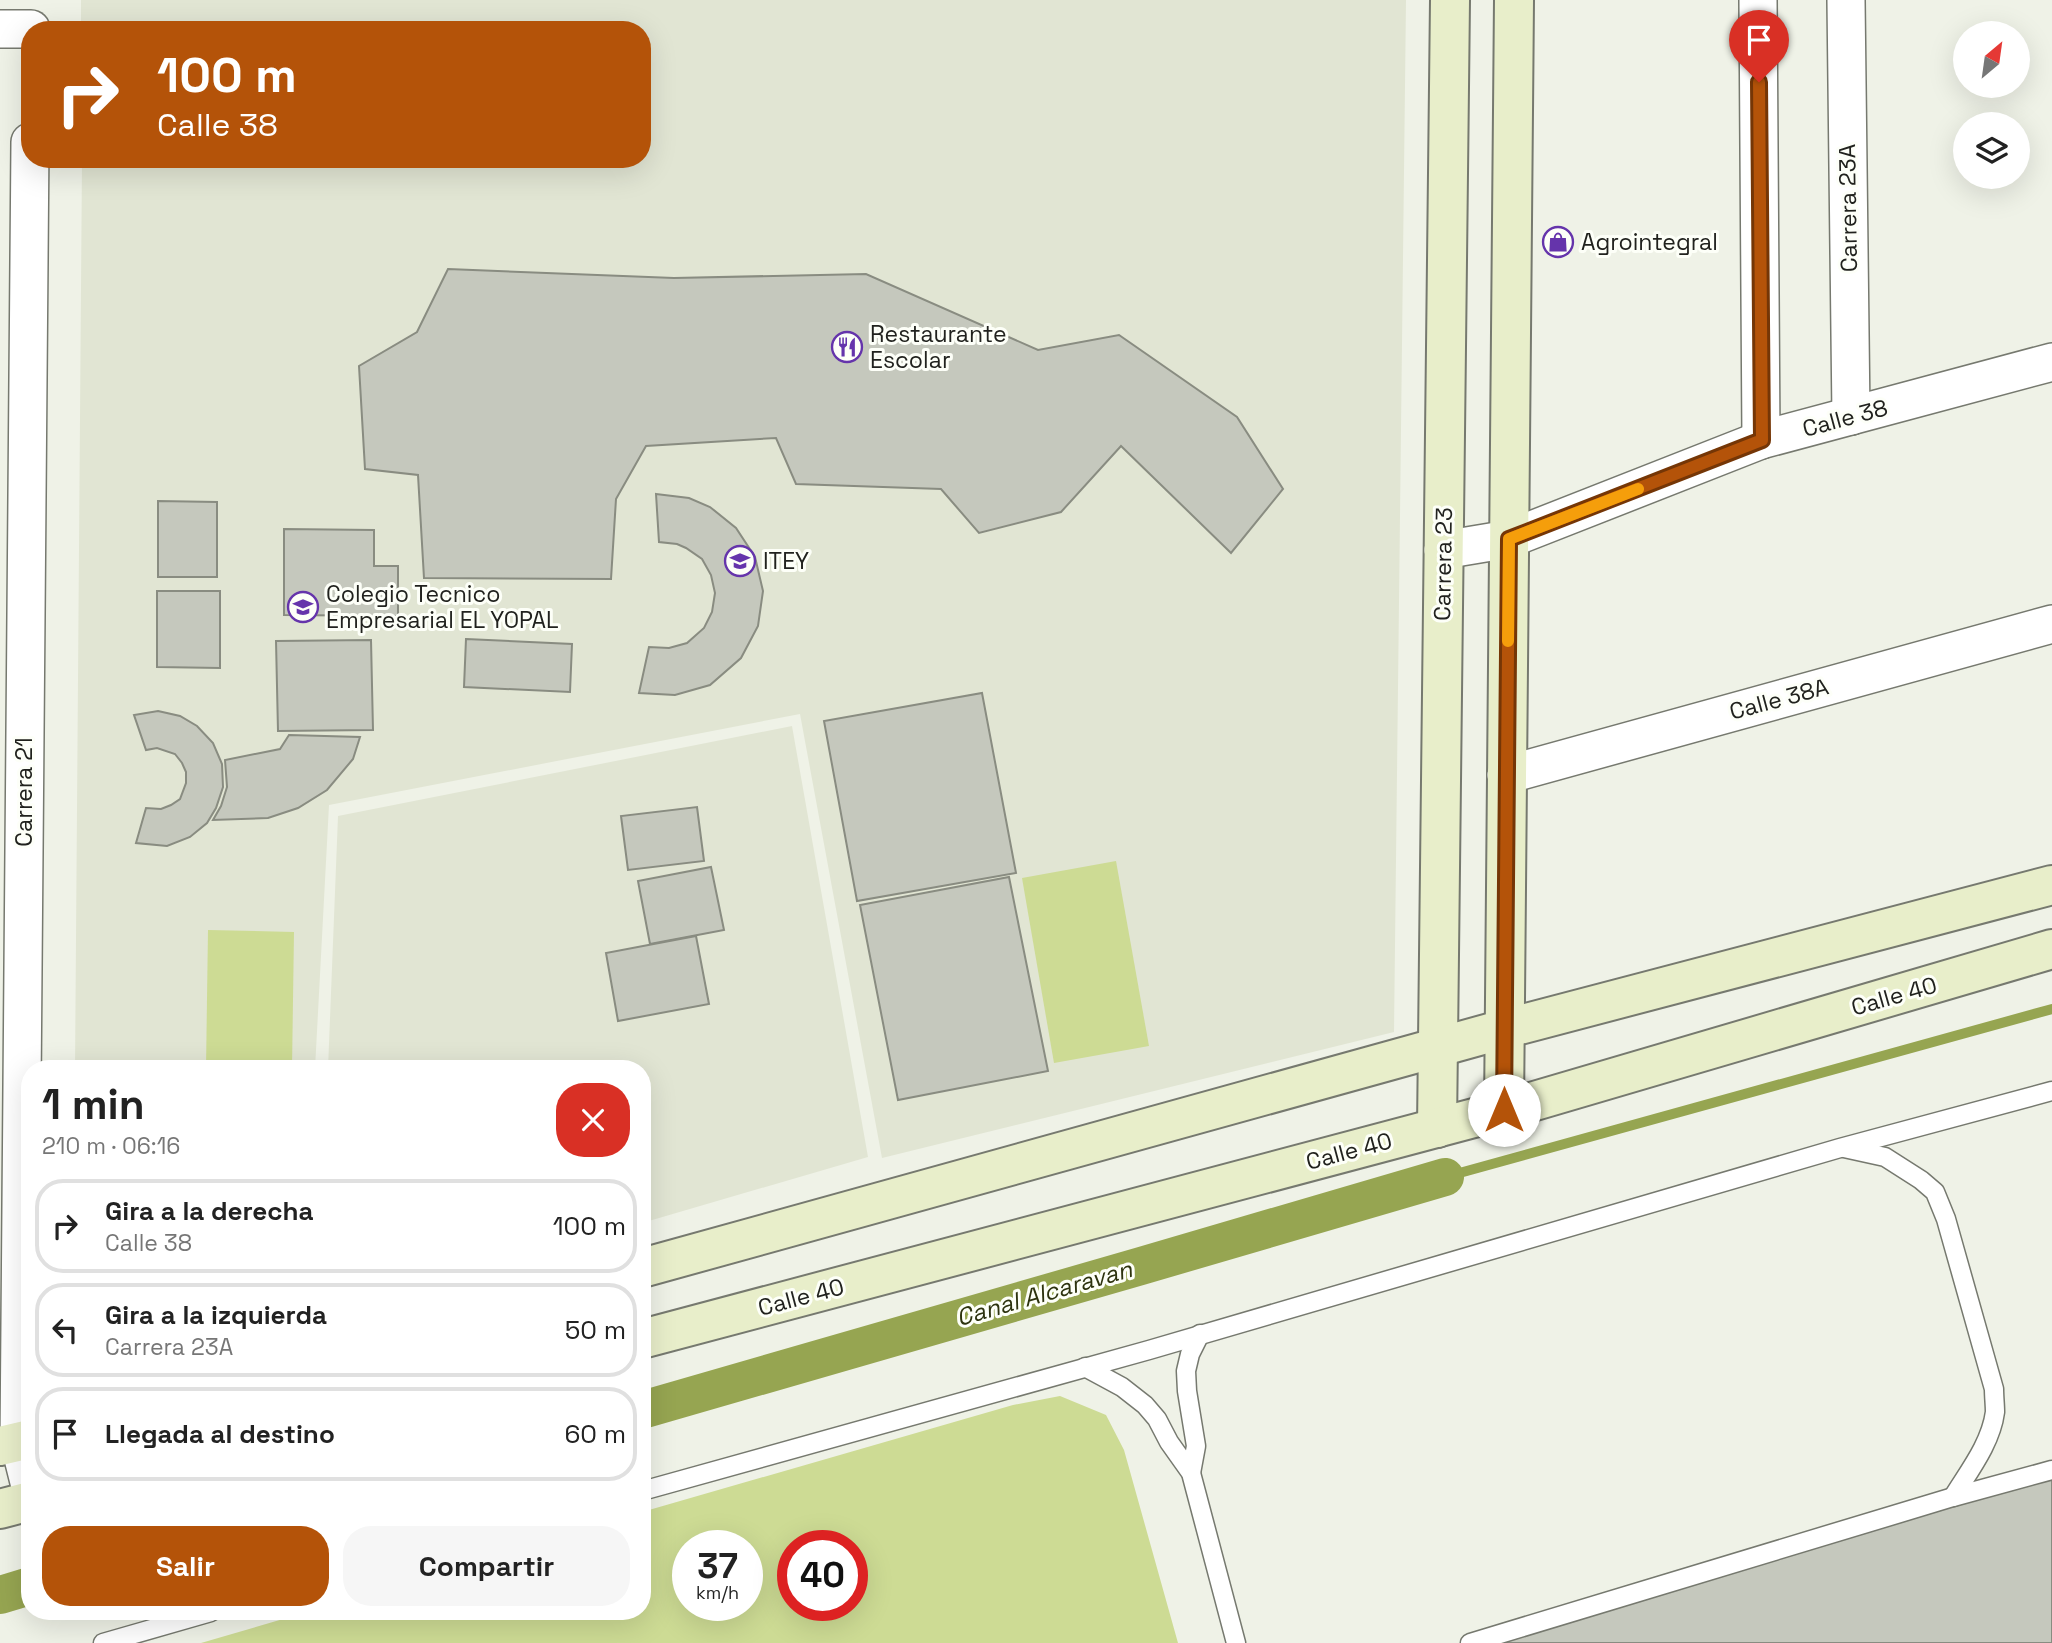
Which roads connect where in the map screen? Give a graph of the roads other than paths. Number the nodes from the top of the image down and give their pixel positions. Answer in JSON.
{"nodes":[{"id":1,"x":31,"y":0,"type":"edge"},
{"id":2,"x":1450,"y":0,"type":"edge"},
{"id":3,"x":1514,"y":0,"type":"edge"},
{"id":4,"x":1758,"y":0,"type":"edge"},
{"id":5,"x":1846,"y":0,"type":"edge"},
{"id":6,"x":31,"y":21,"type":"edge"},
{"id":7,"x":0,"y":29,"type":"edge"},
{"id":8,"x":21,"y":29,"type":"edge"},
{"id":9,"x":29,"y":168,"type":"edge"},
{"id":10,"x":2052,"y":362,"type":"edge"},
{"id":11,"x":1851,"y":416,"type":"junction"},
{"id":12,"x":1762,"y":440,"type":"junction"},
{"id":13,"x":1509,"y":539,"type":"junction"},
{"id":14,"x":1443,"y":550,"type":"junction"},
{"id":15,"x":13,"y":592,"type":"edge"},
{"id":16,"x":2052,"y":624,"type":"edge"},
{"id":17,"x":1506,"y":775,"type":"junction"},
{"id":18,"x":2052,"y":885,"type":"edge"},
{"id":19,"x":2052,"y":949,"type":"edge"},
{"id":20,"x":1504,"y":1029,"type":"junction"},
{"id":21,"x":1438,"y":1047,"type":"junction"},
{"id":22,"x":2052,"y":1091,"type":"edge"},
{"id":23,"x":11,"y":1099,"type":"edge"},
{"id":24,"x":1504,"y":1110,"type":"junction"},
{"id":25,"x":1437,"y":1128,"type":"junction"},
{"id":26,"x":1840,"y":1147,"type":"junction"},
{"id":27,"x":651,"y":1266,"type":"edge"},
{"id":28,"x":1200,"y":1334,"type":"junction"},
{"id":29,"x":651,"y":1337,"type":"edge"},
{"id":30,"x":1085,"y":1367,"type":"junction"},
{"id":31,"x":16,"y":1442,"type":"edge"},
{"id":32,"x":2052,"y":1469,"type":"edge"},
{"id":33,"x":1191,"y":1473,"type":"junction"},
{"id":34,"x":651,"y":1488,"type":"edge"},
{"id":35,"x":1953,"y":1497,"type":"junction"},
{"id":36,"x":21,"y":1504,"type":"edge"},
{"id":37,"x":0,"y":1509,"type":"edge"},
{"id":38,"x":183,"y":1620,"type":"edge"},
{"id":39,"x":103,"y":1643,"type":"edge"},
{"id":40,"x":1236,"y":1643,"type":"edge"},
{"id":41,"x":1470,"y":1643,"type":"edge"}],
"edges":[{"from":1,"to":6,"type":"street"},
{"from":2,"to":14,"type":"main road","name":"Carrera 23"},
{"from":3,"to":13,"type":"main road"},
{"from":4,"to":12,"type":"street"},
{"from":5,"to":11,"type":"street","name":"Carrera 23A"},
{"from":7,"to":8,"type":"street"},
{"from":9,"to":15,"type":"street","name":"Carrera 21"},
{"from":10,"to":11,"type":"street","name":"Calle 38"},
{"from":11,"to":12,"type":"street","name":"Calle 38"},
{"from":12,"to":13,"type":"street","name":"Calle 38"},
{"from":13,"to":14,"type":"street","name":"Calle 38"},
{"from":13,"to":17,"type":"main road"},
{"from":14,"to":21,"type":"main road","name":"Carrera 23"},
{"from":15,"to":23,"type":"street","name":"Carrera 21"},
{"from":16,"to":17,"type":"street","name":"Calle 38A"},
{"from":17,"to":20,"type":"main road"},
{"from":18,"to":20,"type":"main road"},
{"from":19,"to":24,"type":"main road","name":"Calle 40"},
{"from":20,"to":21,"type":"main road"},
{"from":20,"to":24,"type":"main road"},
{"from":21,"to":25,"type":"main road","name":"Carrera 23"},
{"from":21,"to":27,"type":"main road"},
{"from":22,"to":26,"type":"lane"},
{"from":23,"to":31,"type":"street","name":"Carrera 21"},
{"from":24,"to":25,"type":"main road","name":"Calle 40"},
{"from":25,"to":29,"type":"main road","name":"Calle 40"},
{"from":26,"to":28,"type":"lane"},
{"from":26,"to":35,"type":"lane"},
{"from":28,"to":30,"type":"lane"},
{"from":28,"to":33,"type":"lane"},
{"from":30,"to":33,"type":"lane"},
{"from":30,"to":34,"type":"lane"},
{"from":32,"to":35,"type":"lane"},
{"from":33,"to":40,"type":"lane"},
{"from":35,"to":41,"type":"lane"},
{"from":36,"to":37,"type":"main road"},
{"from":38,"to":39,"type":"lane"}]}
